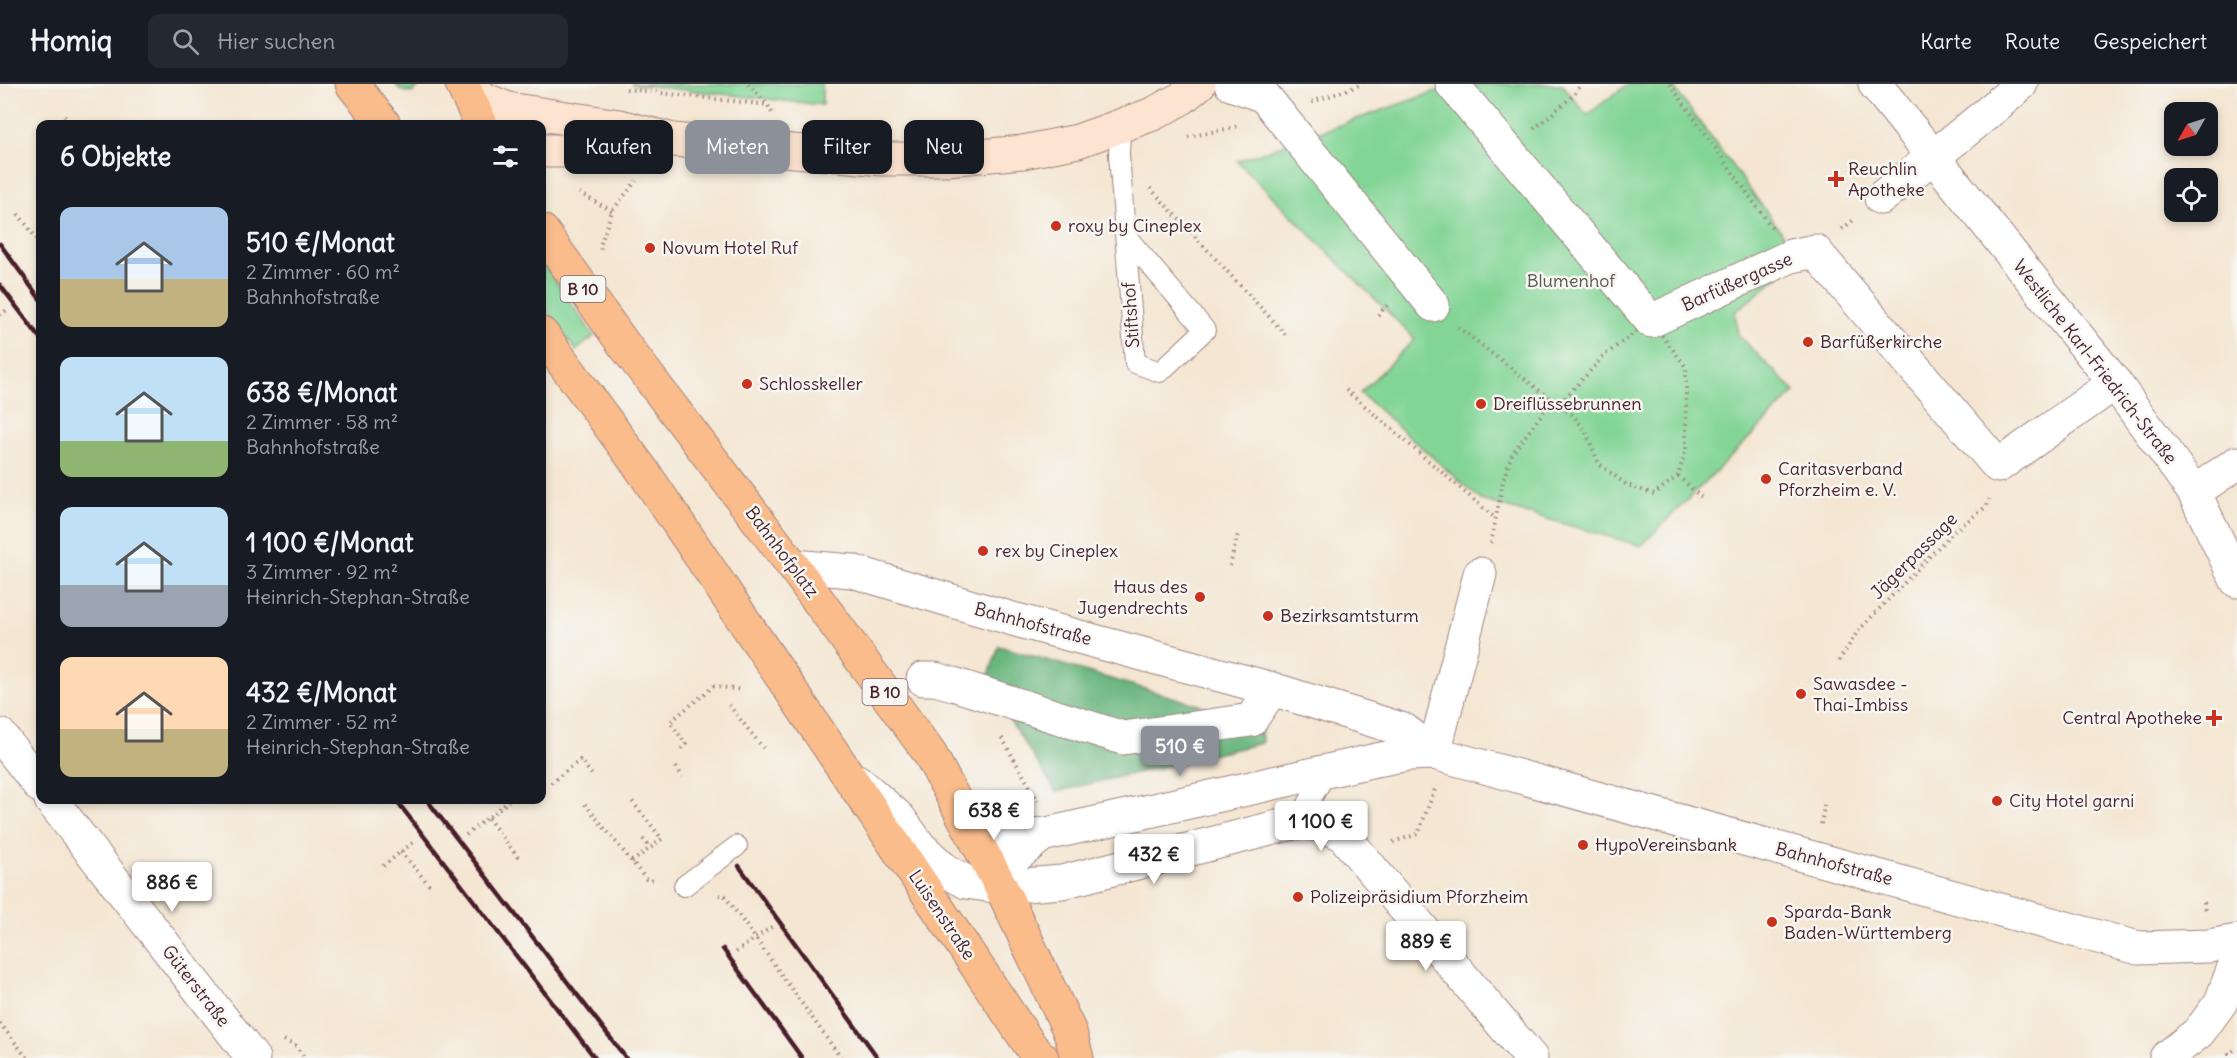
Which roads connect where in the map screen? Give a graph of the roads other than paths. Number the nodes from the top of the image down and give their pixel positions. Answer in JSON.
{"nodes":[{"id":1,"x":352,"y":84,"type":"edge"},
{"id":2,"x":463,"y":84,"type":"edge"},
{"id":3,"x":1199,"y":84,"type":"edge"},
{"id":4,"x":1231,"y":84,"type":"edge"},
{"id":5,"x":1452,"y":84,"type":"edge"},
{"id":6,"x":1875,"y":84,"type":"edge"},
{"id":7,"x":2021,"y":84,"type":"edge"},
{"id":8,"x":381,"y":120,"type":"edge"},
{"id":9,"x":479,"y":120,"type":"edge"},
{"id":10,"x":580,"y":120,"type":"edge"},
{"id":11,"x":673,"y":140,"type":"edge"},
{"id":12,"x":1119,"y":140,"type":"junction"},
{"id":13,"x":546,"y":151,"type":"edge"},
{"id":14,"x":564,"y":151,"type":"edge"},
{"id":15,"x":1933,"y":155,"type":"junction"},
{"id":16,"x":1881,"y":198,"type":"road end"},
{"id":17,"x":1125,"y":236,"type":"junction"},
{"id":18,"x":546,"y":237,"type":"edge"},
{"id":19,"x":1433,"y":305,"type":"dead end"},
{"id":20,"x":546,"y":339,"type":"edge"},
{"id":21,"x":2115,"y":383,"type":"junction"},
{"id":22,"x":2237,"y":463,"type":"edge"},
{"id":23,"x":2194,"y":492,"type":"junction"},
{"id":24,"x":793,"y":566,"type":"junction"},
{"id":25,"x":1480,"y":574,"type":"dead end"},
{"id":26,"x":2237,"y":581,"type":"edge"},
{"id":27,"x":922,"y":679,"type":"dead end"},
{"id":28,"x":1272,"y":689,"type":"junction"},
{"id":29,"x":0,"y":735,"type":"edge"},
{"id":30,"x":1434,"y":753,"type":"junction"},
{"id":31,"x":844,"y":770,"type":"junction"},
{"id":32,"x":1328,"y":770,"type":"junction"},
{"id":33,"x":36,"y":781,"type":"edge"},
{"id":34,"x":54,"y":804,"type":"edge"},
{"id":35,"x":1297,"y":822,"type":"junction"},
{"id":36,"x":968,"y":825,"type":"junction"},
{"id":37,"x":1042,"y":835,"type":"junction"},
{"id":38,"x":737,"y":846,"type":"dead end"},
{"id":39,"x":684,"y":886,"type":"road end"},
{"id":40,"x":1001,"y":887,"type":"junction"},
{"id":41,"x":2237,"y":941,"type":"edge"},
{"id":42,"x":2237,"y":959,"type":"edge"},
{"id":43,"x":253,"y":1058,"type":"edge"},
{"id":44,"x":1042,"y":1058,"type":"edge"},
{"id":45,"x":1077,"y":1058,"type":"edge"},
{"id":46,"x":1531,"y":1058,"type":"edge"},
{"id":47,"x":2166,"y":1058,"type":"edge"}],
"edges":[{"from":1,"to":8,"type":"main road"},
{"from":2,"to":9,"type":"main road"},
{"from":2,"to":10,"type":"main road"},
{"from":3,"to":12,"type":"main road"},
{"from":4,"to":19,"type":"street"},
{"from":5,"to":21,"type":"street","name":"Barfüßergasse"},
{"from":6,"to":15,"type":"street","name":"Westliche Karl-Friedrich-Straße"},
{"from":7,"to":15,"type":"street"},
{"from":11,"to":12,"type":"main road"},
{"from":12,"to":17,"type":"lane","name":"Stiftshof"},
{"from":13,"to":14,"type":"main road"},
{"from":15,"to":16,"type":"street"},
{"from":15,"to":21,"type":"street","name":"Westliche Karl-Friedrich-Straße"},
{"from":17,"to":17,"type":"lane","name":"Stiftshof"},
{"from":18,"to":24,"type":"main road","name":"Bahnhofplatz","number":"B 10"},
{"from":20,"to":31,"type":"main road"},
{"from":21,"to":23,"type":"street","name":"Westliche Karl-Friedrich-Straße"},
{"from":22,"to":23,"type":"street"},
{"from":23,"to":26,"type":"street","name":"Westliche Karl-Friedrich-Straße"},
{"from":24,"to":28,"type":"street","name":"Bahnhofstraße"},
{"from":24,"to":36,"type":"main road","name":"Bahnhofplatz","number":"B 10"},
{"from":25,"to":30,"type":"street"},
{"from":27,"to":28,"type":"street"},
{"from":28,"to":30,"type":"street","name":"Bahnhofstraße"},
{"from":29,"to":33,"type":"street"},
{"from":30,"to":32,"type":"street","name":"Bahnhofstraße"},
{"from":30,"to":41,"type":"street","name":"Bahnhofstraße"},
{"from":31,"to":40,"type":"street"},
{"from":31,"to":44,"type":"main road","name":"Luisenstraße"},
{"from":32,"to":35,"type":"lane"},
{"from":32,"to":37,"type":"street","name":"Bahnhofstraße"},
{"from":34,"to":43,"type":"street","name":"Güterstraße"},
{"from":35,"to":40,"type":"street"},
{"from":35,"to":46,"type":"street"},
{"from":36,"to":37,"type":"street","name":"Bahnhofstraße"},
{"from":36,"to":40,"type":"main road","name":"Bahnhofplatz","number":"B 10"},
{"from":37,"to":40,"type":"street","name":"Bahnhofstraße"},
{"from":38,"to":39,"type":"lane"},
{"from":40,"to":45,"type":"main road","number":"B 10"},
{"from":42,"to":47,"type":"street"}]}
